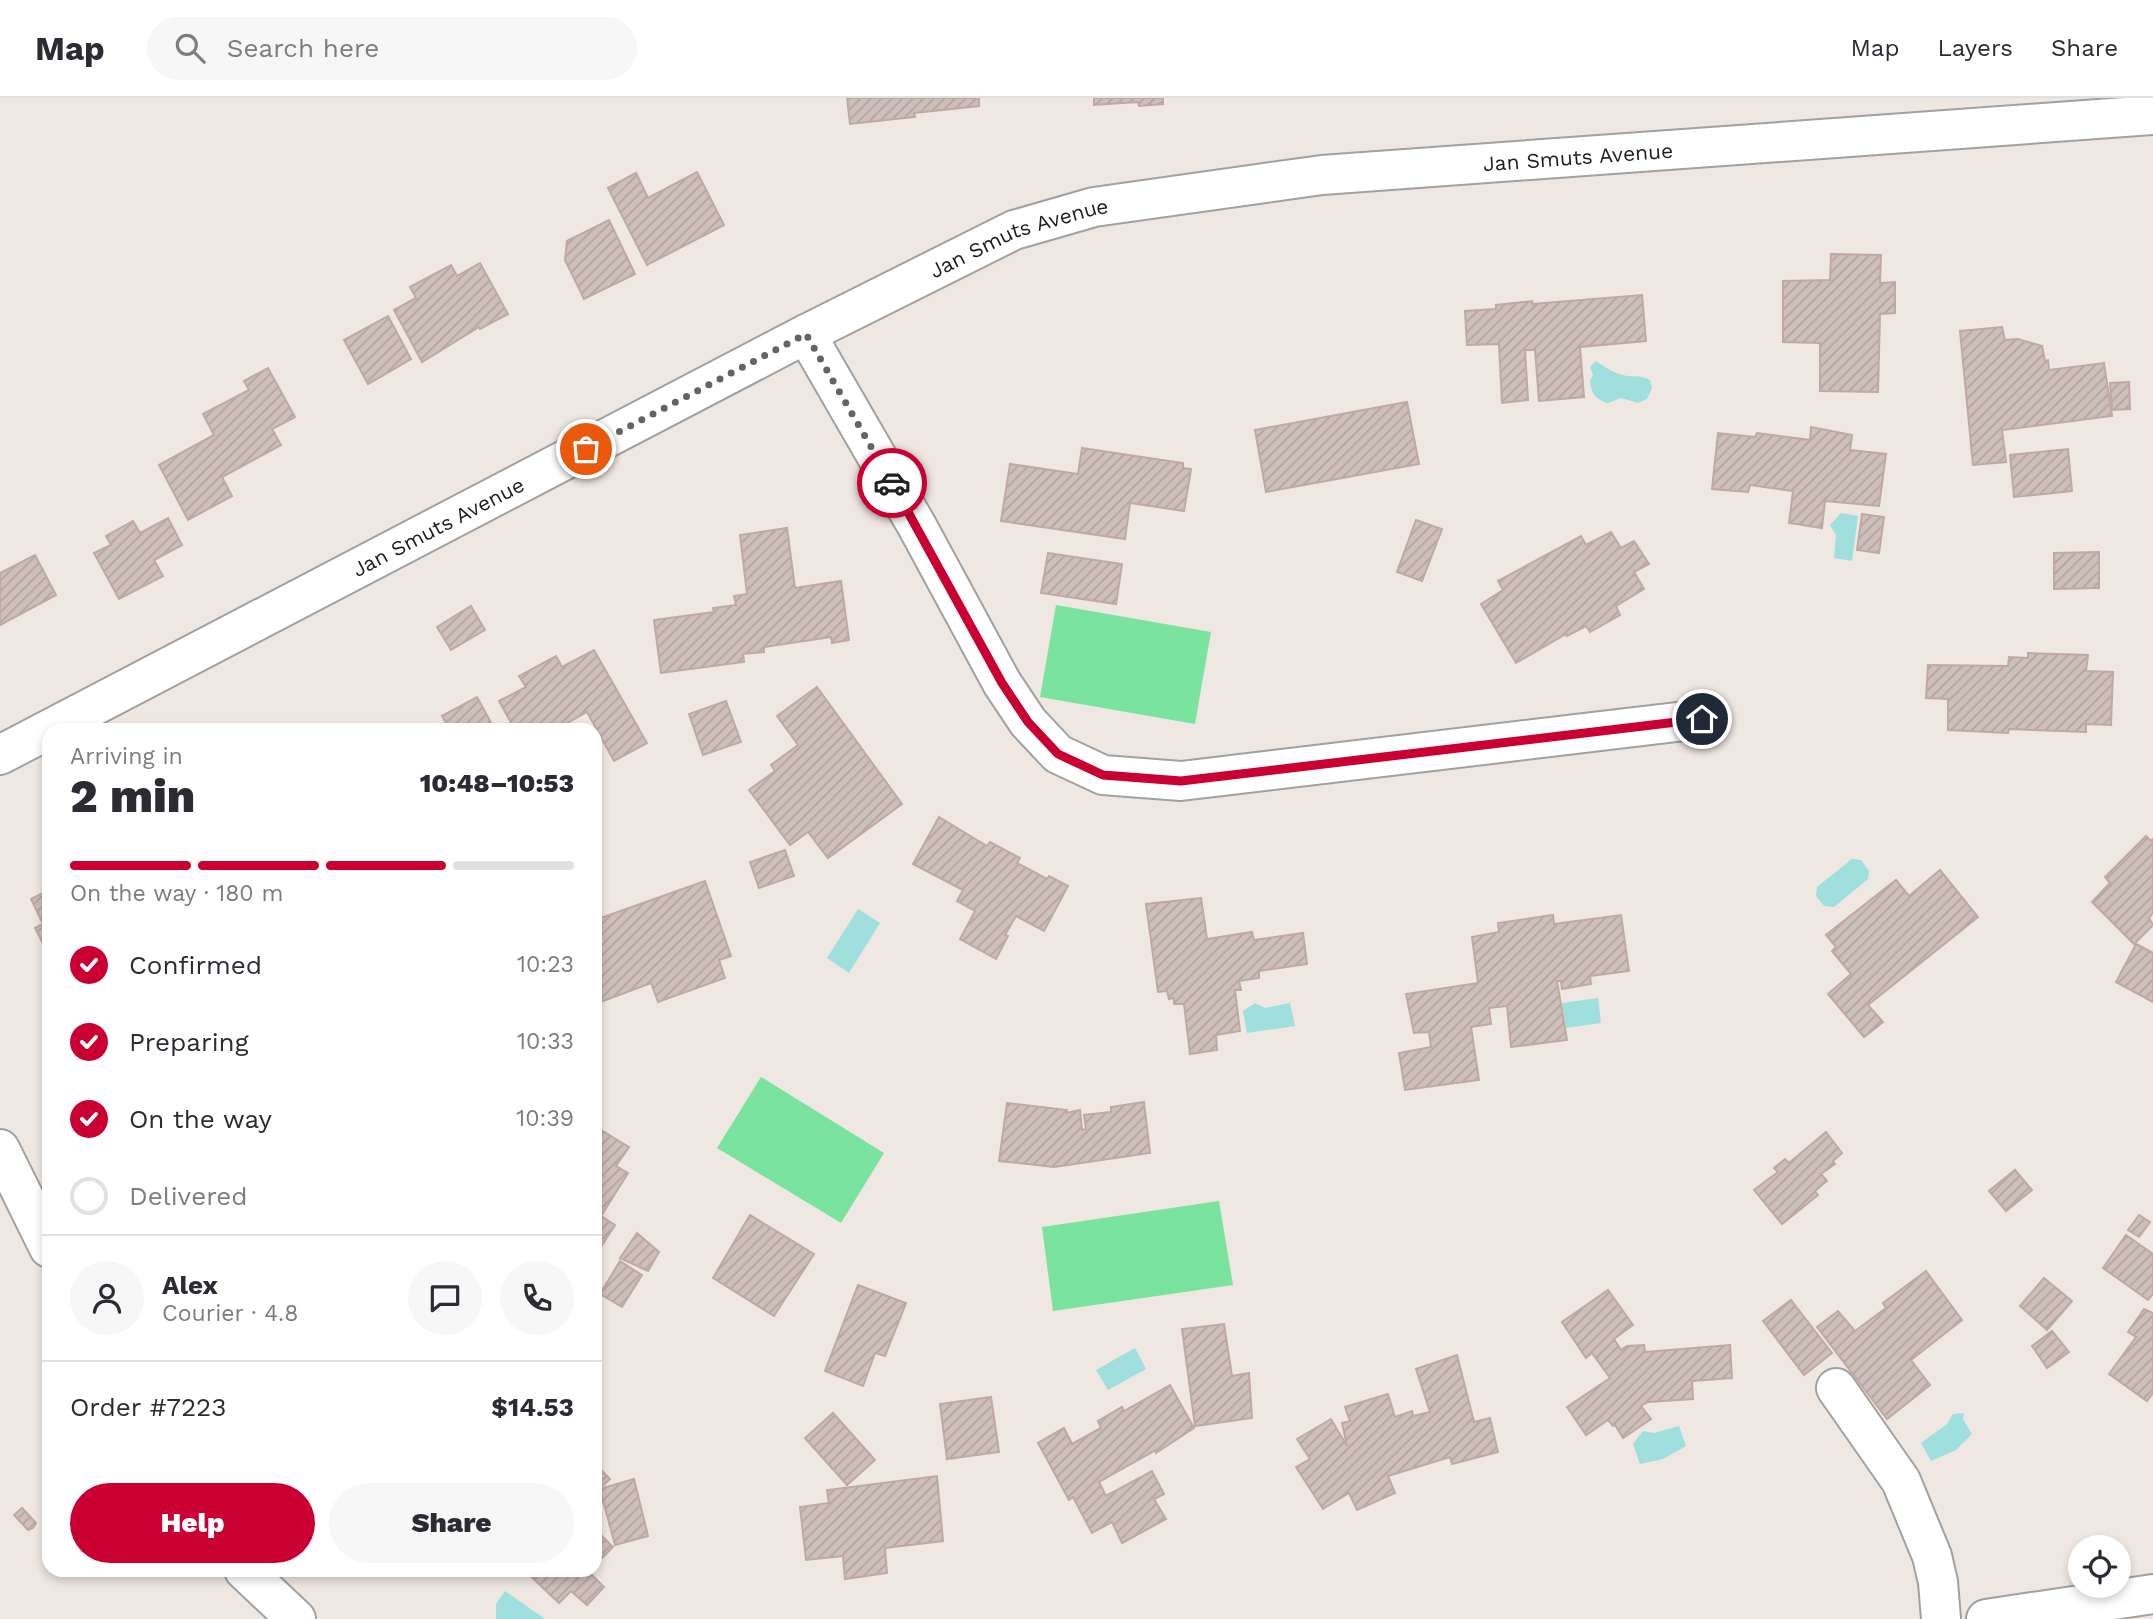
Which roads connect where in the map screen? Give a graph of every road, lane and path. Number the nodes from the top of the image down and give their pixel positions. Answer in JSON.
{"nodes":[{"id":1,"x":2153,"y":114,"type":"edge"},
{"id":2,"x":806,"y":334,"type":"junction"},
{"id":3,"x":1702,"y":719,"type":"dead end"},
{"id":4,"x":61,"y":723,"type":"edge"},
{"id":5,"x":42,"y":733,"type":"edge"},
{"id":6,"x":0,"y":755,"type":"edge"},
{"id":7,"x":0,"y":1149,"type":"edge"},
{"id":8,"x":42,"y":1234,"type":"edge"},
{"id":9,"x":1836,"y":1388,"type":"dead end"},
{"id":10,"x":251,"y":1577,"type":"edge"},
{"id":11,"x":2153,"y":1594,"type":"edge"},
{"id":12,"x":296,"y":1619,"type":"edge"},
{"id":13,"x":1941,"y":1619,"type":"edge"},
{"id":14,"x":1986,"y":1619,"type":"edge"}],
"edges":[{"from":1,"to":2,"type":"street","name":"Jan Smuts Avenue"},
{"from":2,"to":3,"type":"street"},
{"from":2,"to":4,"type":"street","name":"Jan Smuts Avenue"},
{"from":5,"to":6,"type":"street","name":"Jan Smuts Avenue"},
{"from":7,"to":8,"type":"street"},
{"from":9,"to":13,"type":"street"},
{"from":10,"to":12,"type":"street"},
{"from":11,"to":14,"type":"street"}]}
